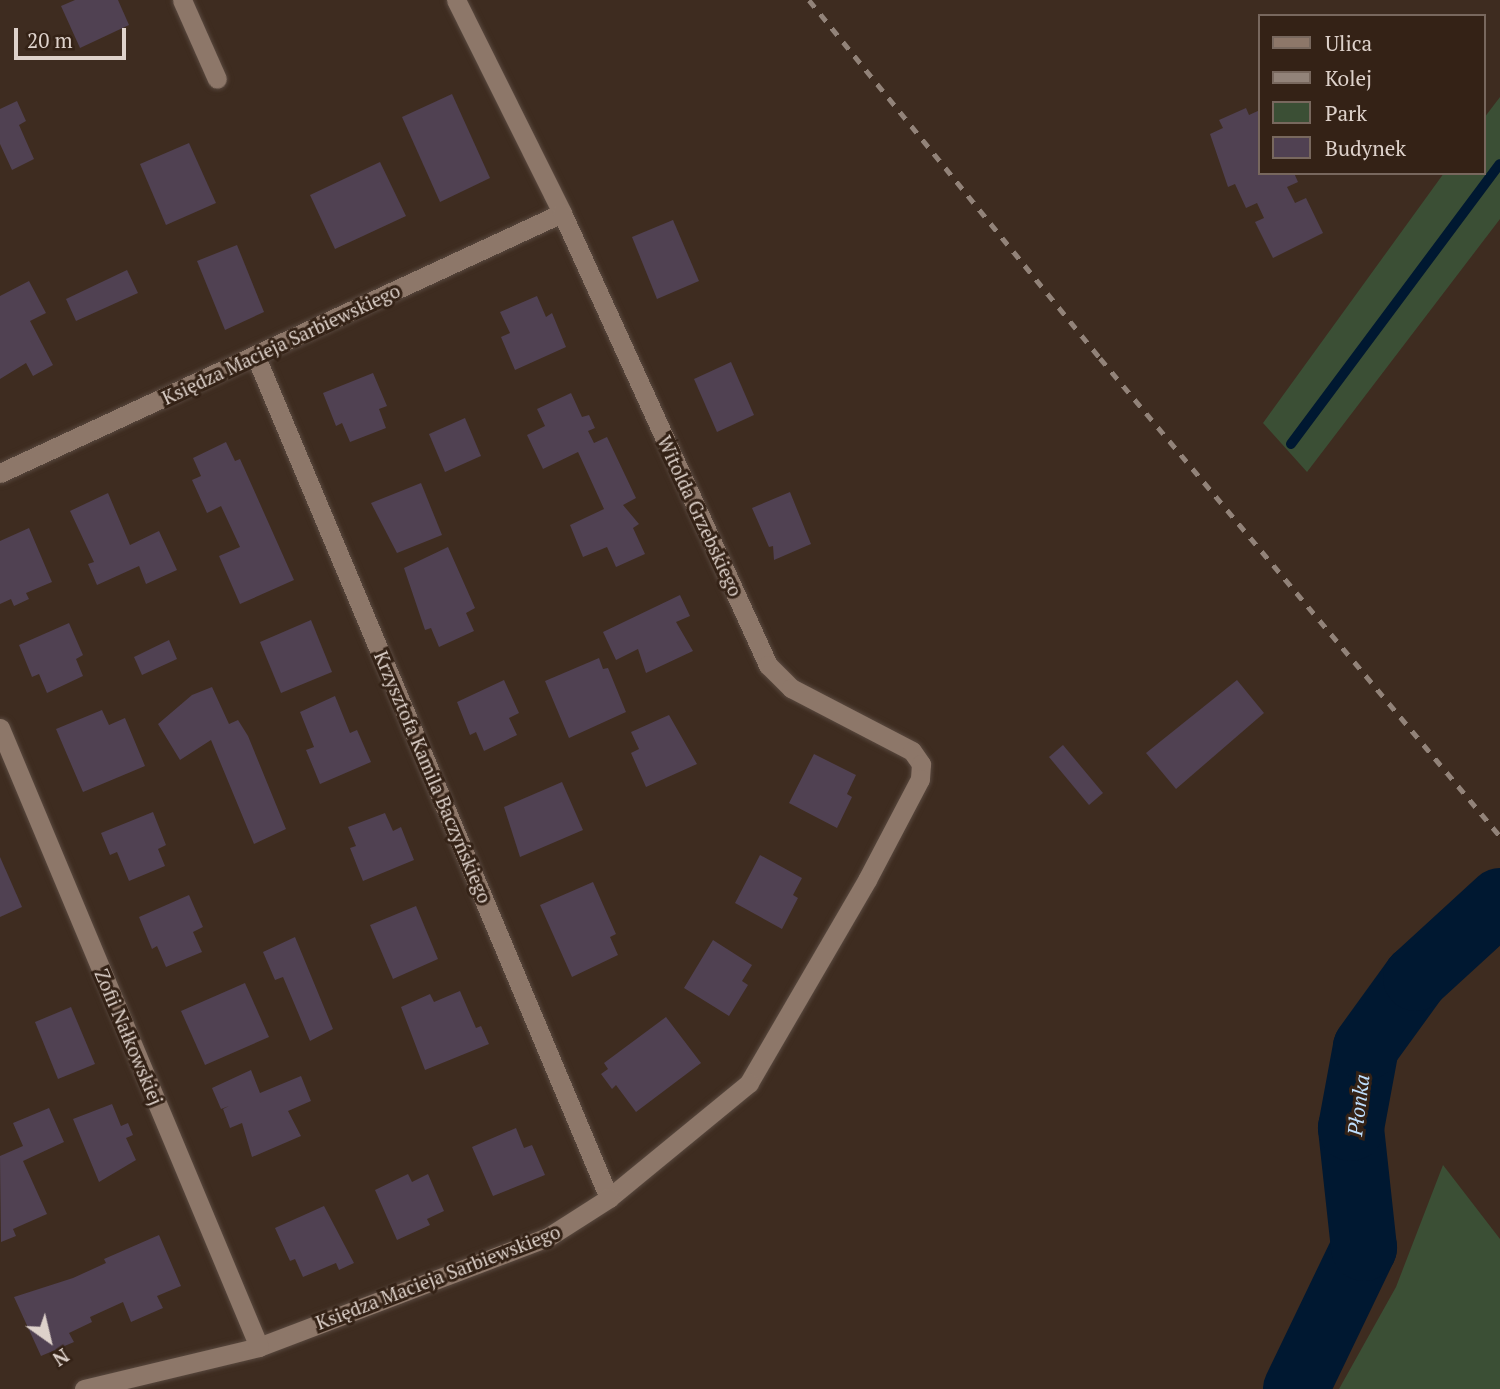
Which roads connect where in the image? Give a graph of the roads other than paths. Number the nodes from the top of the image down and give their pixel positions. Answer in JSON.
{"nodes":[{"id":1,"x":182,"y":0,"type":"edge"},
{"id":2,"x":456,"y":0,"type":"edge"},
{"id":3,"x":217,"y":79,"type":"dead end"},
{"id":4,"x":562,"y":213,"type":"junction"},
{"id":5,"x":256,"y":357,"type":"junction"},
{"id":6,"x":0,"y":473,"type":"edge"},
{"id":7,"x":0,"y":728,"type":"edge"},
{"id":8,"x":912,"y":751,"type":"joint"},
{"id":9,"x":609,"y":1198,"type":"junction"},
{"id":10,"x":259,"y":1347,"type":"junction"},
{"id":11,"x":84,"y":1389,"type":"edge"}],
"edges":[{"from":1,"to":3,"type":"street"},
{"from":2,"to":4,"type":"street","name":"Witolda Grzebskiego"},
{"from":4,"to":5,"type":"street","name":"Księdza Macieja Sarbiewskiego"},
{"from":4,"to":8,"type":"street","name":"Witolda Grzebskiego"},
{"from":5,"to":6,"type":"street","name":"Księdza Macieja Sarbiewskiego"},
{"from":5,"to":9,"type":"street","name":"Krzysztofa Kamila Baczyńskiego"},
{"from":7,"to":10,"type":"street","name":"Zofii Nałkowskiej"},
{"from":8,"to":9,"type":"street","name":"Księdza Macieja Sarbiewskiego"},
{"from":9,"to":10,"type":"street","name":"Księdza Macieja Sarbiewskiego"},
{"from":10,"to":11,"type":"street","name":"Księdza Macieja Sarbiewskiego"}]}
